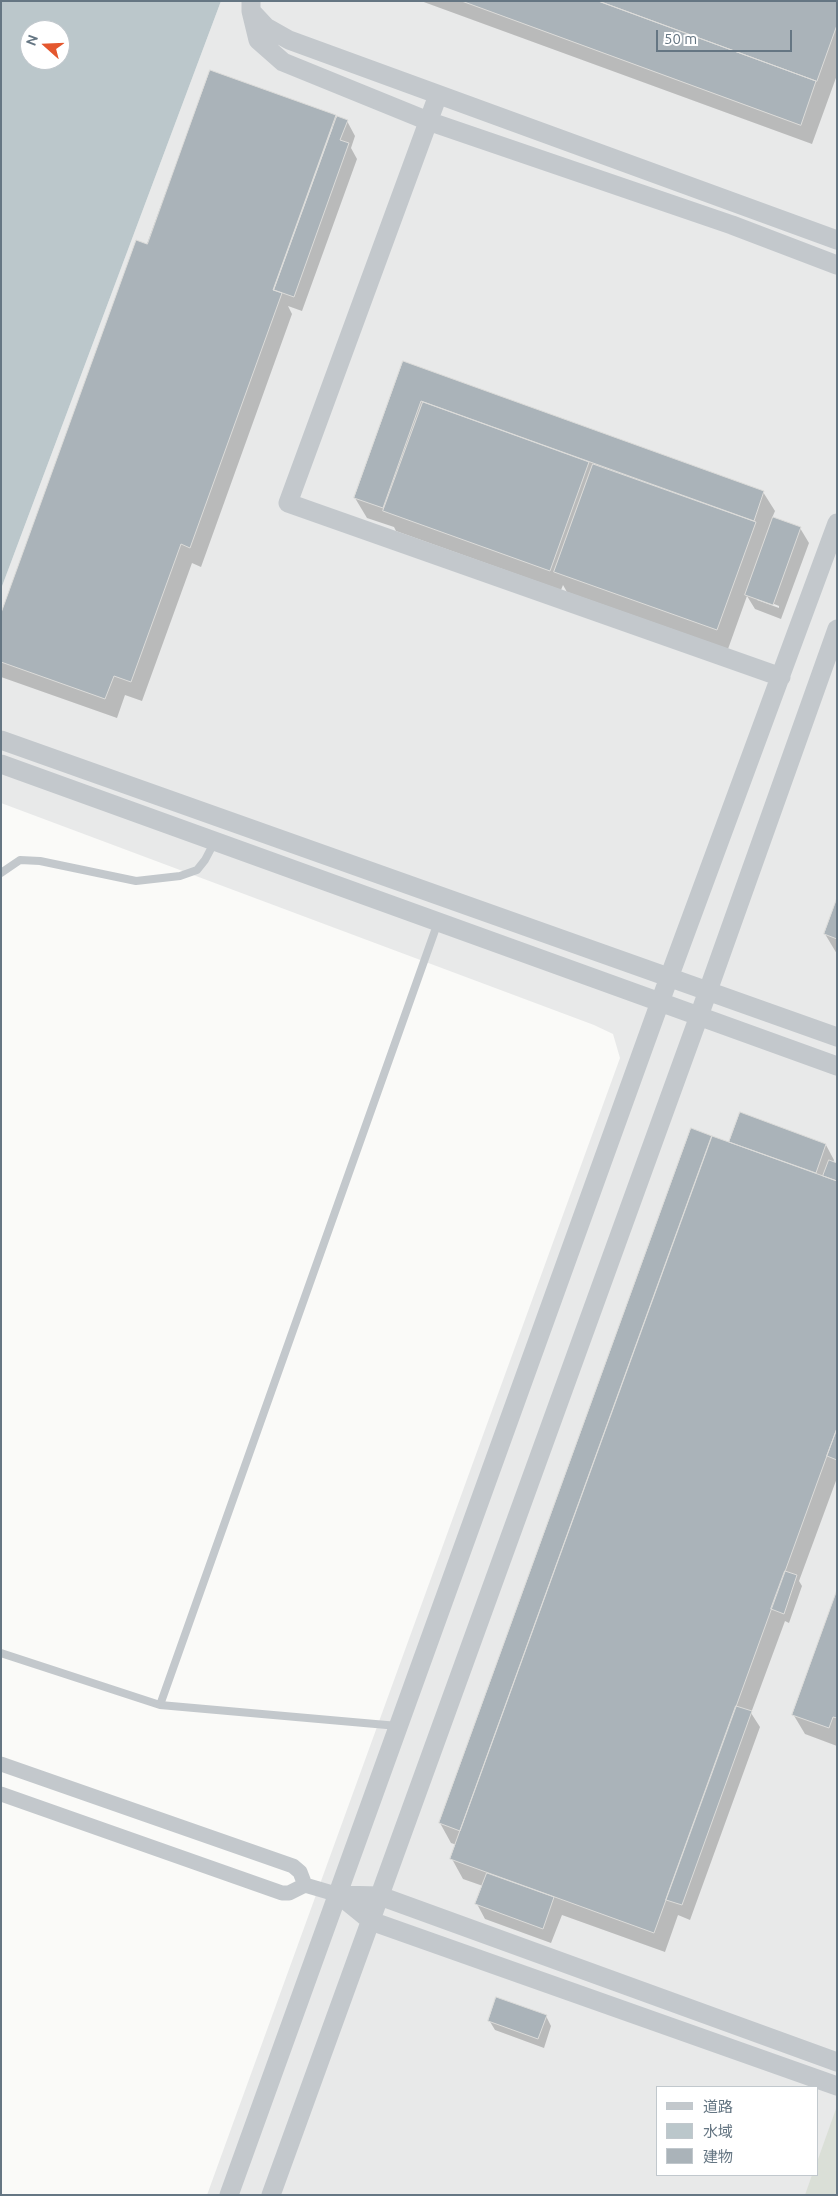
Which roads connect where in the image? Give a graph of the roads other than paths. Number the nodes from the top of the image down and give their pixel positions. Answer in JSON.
{"nodes":[{"id":1,"x":251,"y":6,"type":"edge"},
{"id":2,"x":438,"y":95,"type":"junction"},
{"id":3,"x":428,"y":121,"type":"junction"},
{"id":4,"x":837,"y":240,"type":"edge"},
{"id":5,"x":837,"y":265,"type":"edge"},
{"id":6,"x":837,"y":523,"type":"edge"},
{"id":7,"x":837,"y":629,"type":"edge"},
{"id":8,"x":781,"y":677,"type":"junction"},
{"id":9,"x":1,"y":740,"type":"edge"},
{"id":10,"x":1,"y":764,"type":"edge"},
{"id":11,"x":215,"y":841,"type":"junction"},
{"id":12,"x":1,"y":873,"type":"edge"},
{"id":13,"x":438,"y":922,"type":"junction"},
{"id":14,"x":669,"y":976,"type":"junction"},
{"id":15,"x":708,"y":990,"type":"junction"},
{"id":16,"x":660,"y":1002,"type":"junction"},
{"id":17,"x":699,"y":1016,"type":"junction"},
{"id":18,"x":837,"y":1037,"type":"edge"},
{"id":19,"x":837,"y":1066,"type":"edge"},
{"id":20,"x":1,"y":1653,"type":"edge"},
{"id":21,"x":160,"y":1705,"type":"junction"},
{"id":22,"x":399,"y":1726,"type":"junction"},
{"id":23,"x":1,"y":1764,"type":"edge"},
{"id":24,"x":1,"y":1794,"type":"edge"},
{"id":25,"x":305,"y":1884,"type":"junction"},
{"id":26,"x":339,"y":1895,"type":"junction"},
{"id":27,"x":380,"y":1896,"type":"junction"},
{"id":28,"x":371,"y":1921,"type":"junction"},
{"id":29,"x":837,"y":2062,"type":"edge"},
{"id":30,"x":837,"y":2086,"type":"edge"},
{"id":31,"x":229,"y":2195,"type":"edge"},
{"id":32,"x":271,"y":2195,"type":"edge"}],
"edges":[{"from":1,"to":2,"type":"street"},
{"from":1,"to":3,"type":"street"},
{"from":2,"to":3,"type":"street"},
{"from":2,"to":4,"type":"street"},
{"from":3,"to":5,"type":"street"},
{"from":3,"to":8,"type":"street"},
{"from":6,"to":8,"type":"street"},
{"from":7,"to":15,"type":"street"},
{"from":8,"to":14,"type":"street"},
{"from":9,"to":14,"type":"street"},
{"from":10,"to":11,"type":"street"},
{"from":11,"to":12,"type":"lane"},
{"from":11,"to":13,"type":"street"},
{"from":13,"to":16,"type":"street"},
{"from":13,"to":21,"type":"lane"},
{"from":14,"to":15,"type":"street"},
{"from":14,"to":16,"type":"street"},
{"from":15,"to":17,"type":"street"},
{"from":15,"to":18,"type":"street"},
{"from":16,"to":17,"type":"street"},
{"from":16,"to":22,"type":"street"},
{"from":17,"to":19,"type":"street"},
{"from":17,"to":27,"type":"street"},
{"from":20,"to":21,"type":"lane"},
{"from":21,"to":22,"type":"lane"},
{"from":22,"to":26,"type":"street"},
{"from":23,"to":25,"type":"street"},
{"from":24,"to":25,"type":"street"},
{"from":25,"to":26,"type":"street"},
{"from":26,"to":27,"type":"street"},
{"from":26,"to":28,"type":"street"},
{"from":26,"to":31,"type":"street"},
{"from":27,"to":28,"type":"street"},
{"from":27,"to":29,"type":"street"},
{"from":28,"to":30,"type":"street"},
{"from":28,"to":32,"type":"street"}]}
